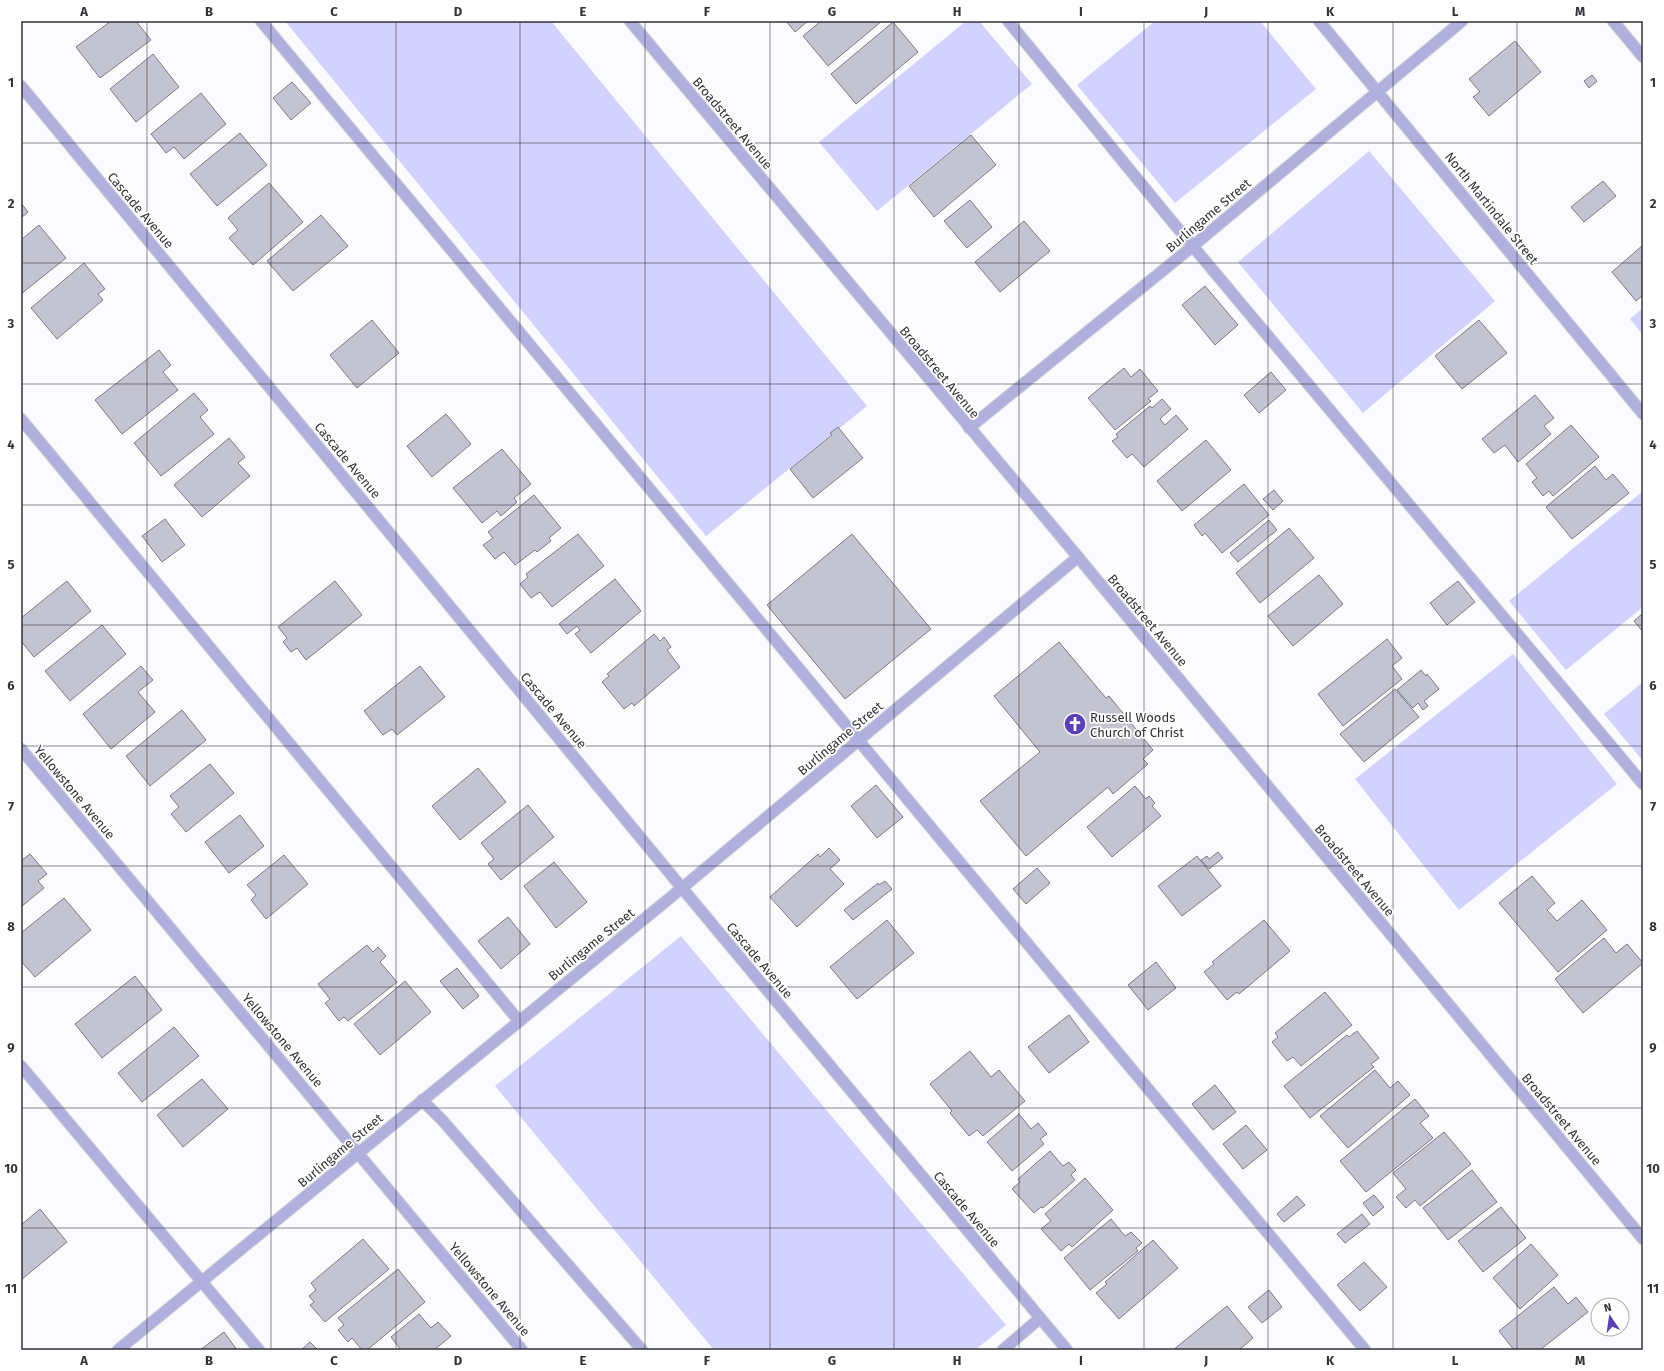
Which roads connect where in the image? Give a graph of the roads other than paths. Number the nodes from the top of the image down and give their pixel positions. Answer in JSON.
{"nodes":[{"id":1,"x":261,"y":21,"type":"edge"},
{"id":2,"x":630,"y":21,"type":"edge"},
{"id":3,"x":1008,"y":21,"type":"edge"},
{"id":4,"x":1319,"y":21,"type":"edge"},
{"id":5,"x":1462,"y":21,"type":"edge"},
{"id":6,"x":1613,"y":21,"type":"edge"},
{"id":7,"x":1643,"y":57,"type":"edge"},
{"id":8,"x":21,"y":86,"type":"edge"},
{"id":9,"x":1378,"y":92,"type":"junction"},
{"id":10,"x":1193,"y":246,"type":"junction"},
{"id":11,"x":1643,"y":414,"type":"edge"},
{"id":12,"x":21,"y":419,"type":"edge"},
{"id":13,"x":969,"y":428,"type":"junction"},
{"id":14,"x":1078,"y":557,"type":"junction"},
{"id":15,"x":858,"y":741,"type":"junction"},
{"id":16,"x":21,"y":749,"type":"edge"},
{"id":17,"x":1643,"y":784,"type":"edge"},
{"id":18,"x":682,"y":888,"type":"junction"},
{"id":19,"x":519,"y":1021,"type":"junction"},
{"id":20,"x":21,"y":1066,"type":"edge"},
{"id":21,"x":422,"y":1100,"type":"junction"},
{"id":22,"x":358,"y":1153,"type":"junction"},
{"id":23,"x":1643,"y":1239,"type":"edge"},
{"id":24,"x":202,"y":1282,"type":"junction"},
{"id":25,"x":1040,"y":1318,"type":"junction"},
{"id":26,"x":118,"y":1350,"type":"edge"},
{"id":27,"x":259,"y":1350,"type":"edge"},
{"id":28,"x":522,"y":1350,"type":"edge"},
{"id":29,"x":642,"y":1350,"type":"edge"},
{"id":30,"x":1003,"y":1350,"type":"edge"},
{"id":31,"x":1067,"y":1350,"type":"edge"},
{"id":32,"x":1365,"y":1350,"type":"edge"}],
"edges":[{"from":1,"to":15,"type":"street"},
{"from":2,"to":13,"type":"street","name":"Broadstreet Avenue"},
{"from":3,"to":10,"type":"street"},
{"from":4,"to":9,"type":"street","name":"North Martindale Street"},
{"from":5,"to":9,"type":"street","name":"Burlingame Street"},
{"from":6,"to":7,"type":"street"},
{"from":8,"to":18,"type":"street","name":"Cascade Avenue"},
{"from":9,"to":10,"type":"street","name":"Burlingame Street"},
{"from":9,"to":11,"type":"street","name":"North Martindale Street"},
{"from":10,"to":13,"type":"street","name":"Burlingame Street"},
{"from":10,"to":17,"type":"street"},
{"from":12,"to":19,"type":"street"},
{"from":13,"to":14,"type":"street","name":"Broadstreet Avenue"},
{"from":14,"to":15,"type":"street","name":"Burlingame Street"},
{"from":14,"to":23,"type":"street","name":"Broadstreet Avenue"},
{"from":15,"to":18,"type":"street","name":"Burlingame Street"},
{"from":15,"to":32,"type":"street"},
{"from":16,"to":22,"type":"street","name":"Yellowstone Avenue"},
{"from":18,"to":19,"type":"street","name":"Burlingame Street"},
{"from":18,"to":25,"type":"street","name":"Cascade Avenue"},
{"from":19,"to":21,"type":"street","name":"Burlingame Street"},
{"from":20,"to":24,"type":"street"},
{"from":21,"to":22,"type":"street","name":"Burlingame Street"},
{"from":21,"to":29,"type":"street"},
{"from":22,"to":24,"type":"street","name":"Burlingame Street"},
{"from":22,"to":28,"type":"street","name":"Yellowstone Avenue"},
{"from":24,"to":26,"type":"street","name":"Burlingame Street"},
{"from":24,"to":27,"type":"street"},
{"from":25,"to":30,"type":"street"},
{"from":25,"to":31,"type":"street","name":"Cascade Avenue"}]}
